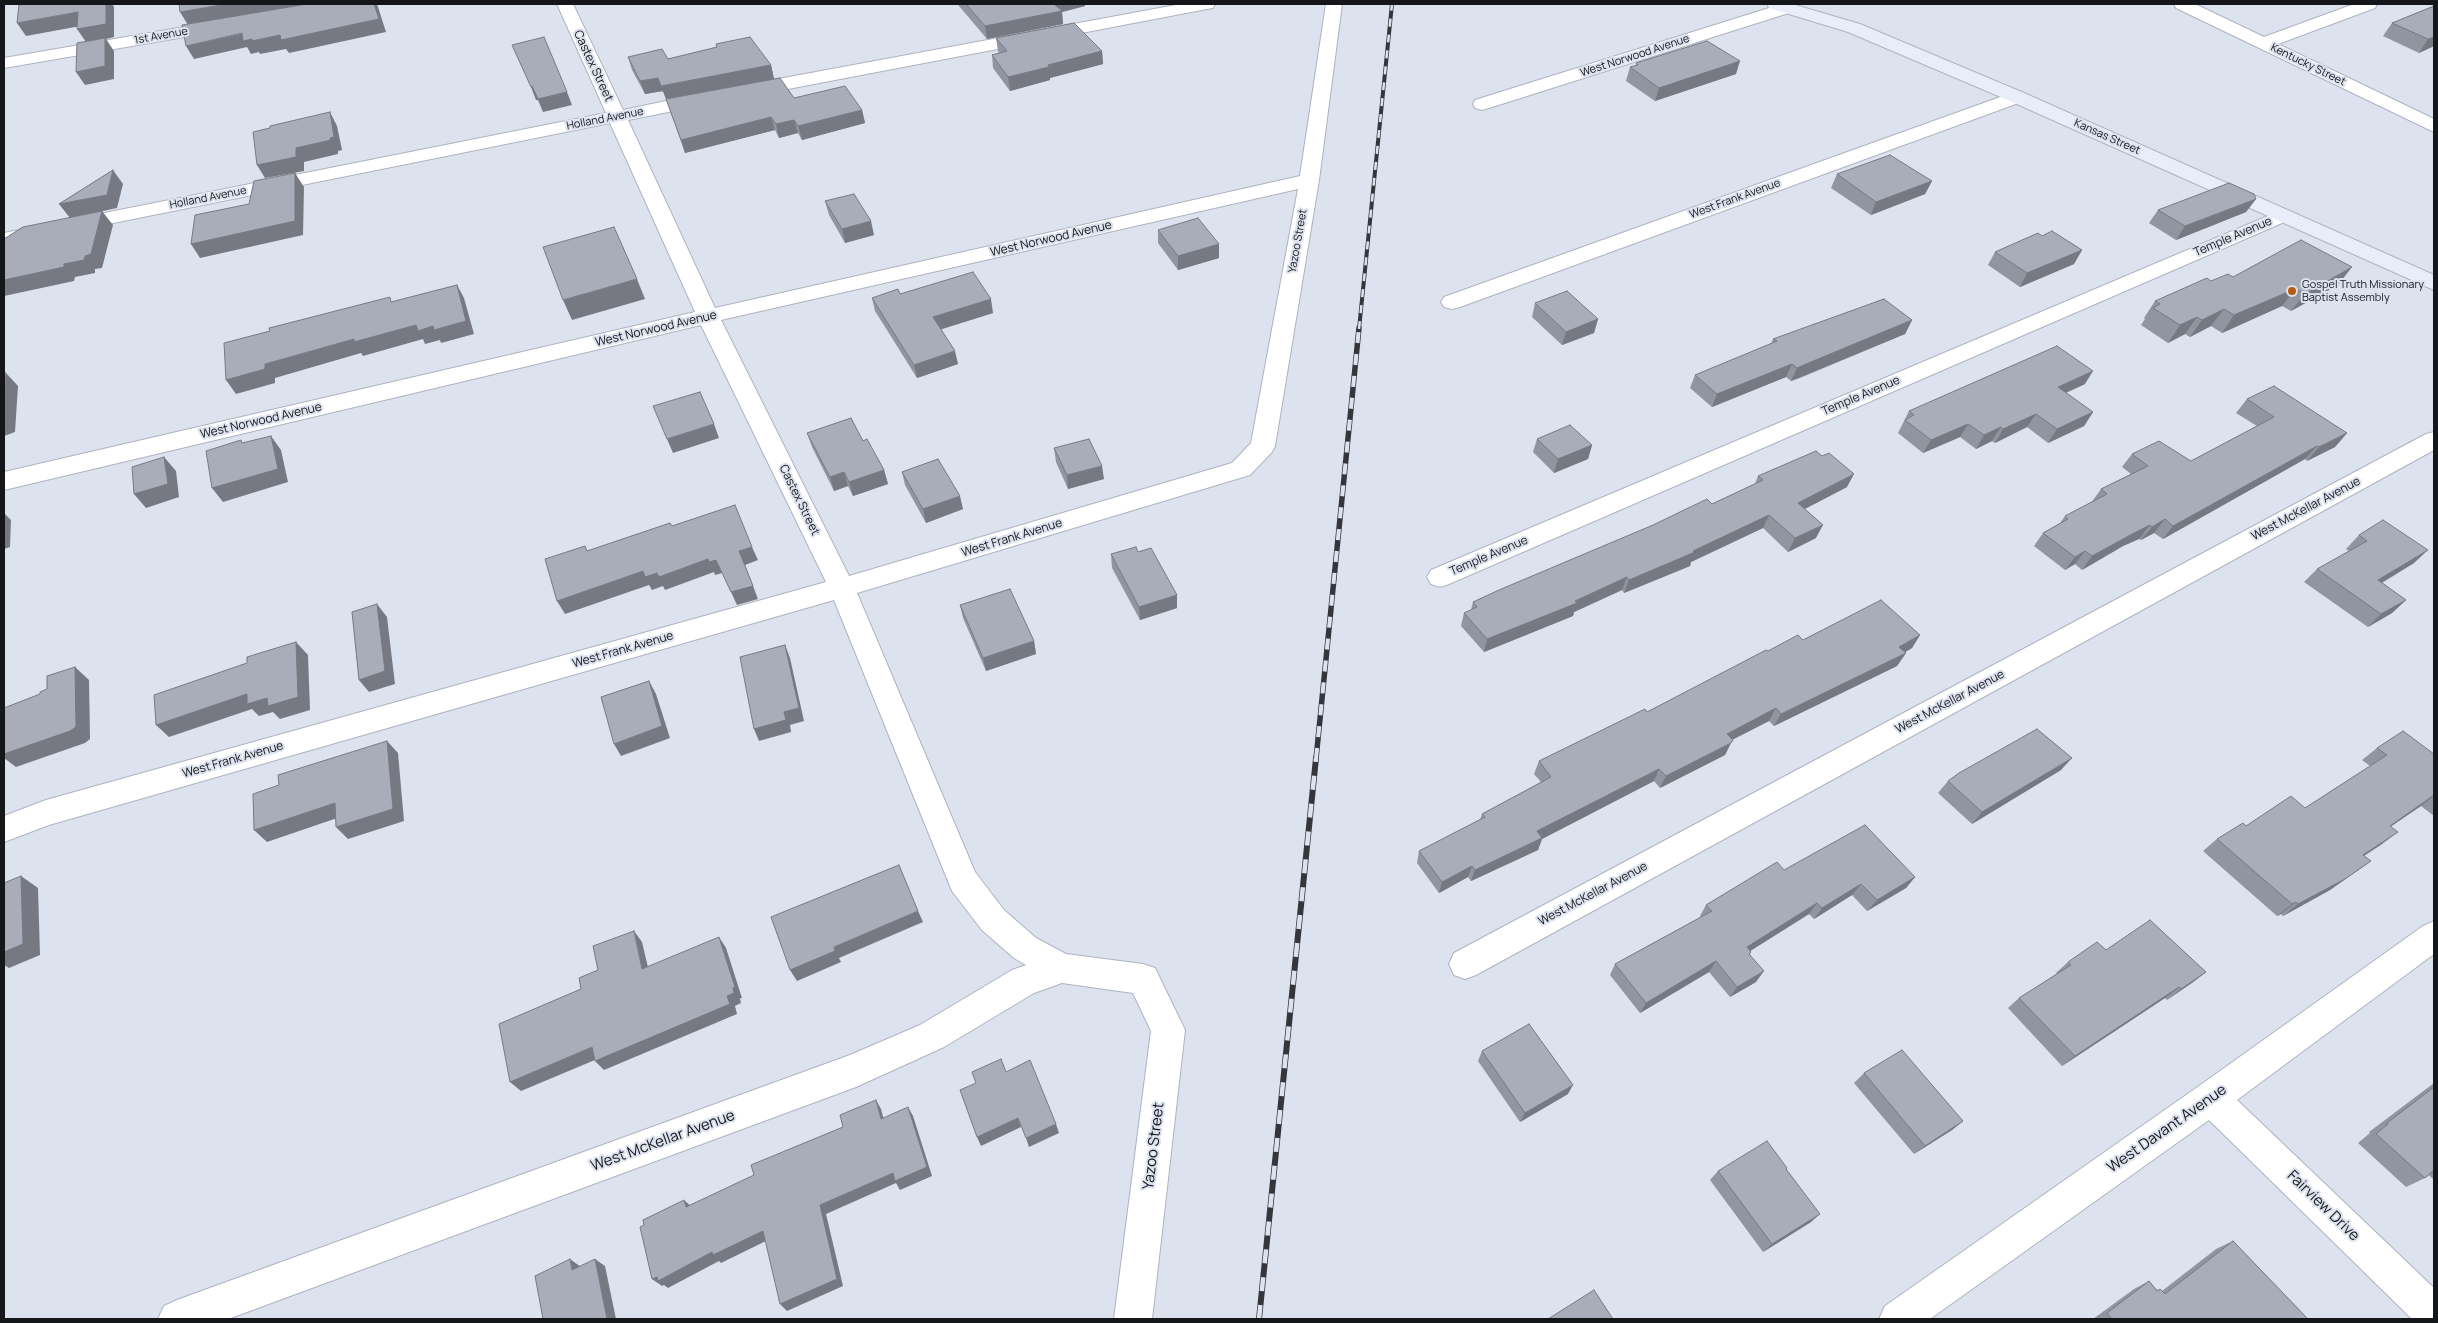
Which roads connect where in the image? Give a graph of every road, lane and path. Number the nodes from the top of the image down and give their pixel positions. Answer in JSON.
{"nodes":[{"id":1,"x":565,"y":4,"type":"edge"},
{"id":2,"x":1207,"y":4,"type":"edge"},
{"id":3,"x":1334,"y":4,"type":"edge"},
{"id":4,"x":2182,"y":4,"type":"edge"},
{"id":5,"x":2369,"y":4,"type":"edge"},
{"id":6,"x":1782,"y":5,"type":"edge"},
{"id":7,"x":240,"y":22,"type":"edge"},
{"id":8,"x":2263,"y":43,"type":"junction"},
{"id":9,"x":4,"y":63,"type":"edge"},
{"id":10,"x":2017,"y":97,"type":"junction"},
{"id":11,"x":1482,"y":104,"type":"dead end"},
{"id":12,"x":616,"y":116,"type":"junction"},
{"id":13,"x":2434,"y":126,"type":"edge"},
{"id":14,"x":1308,"y":180,"type":"junction"},
{"id":15,"x":2282,"y":216,"type":"junction"},
{"id":16,"x":4,"y":239,"type":"edge"},
{"id":17,"x":2434,"y":283,"type":"edge"},
{"id":18,"x":1452,"y":302,"type":"dead end"},
{"id":19,"x":708,"y":316,"type":"junction"},
{"id":20,"x":2434,"y":440,"type":"edge"},
{"id":21,"x":1241,"y":469,"type":"joint"},
{"id":22,"x":4,"y":481,"type":"edge"},
{"id":23,"x":1440,"y":577,"type":"dead end"},
{"id":24,"x":842,"y":588,"type":"junction"},
{"id":25,"x":4,"y":829,"type":"edge"},
{"id":26,"x":2434,"y":936,"type":"edge"},
{"id":27,"x":1465,"y":964,"type":"dead end"},
{"id":28,"x":1062,"y":968,"type":"junction"},
{"id":29,"x":1142,"y":979,"type":"joint"},
{"id":30,"x":2211,"y":1098,"type":"junction"},
{"id":31,"x":2434,"y":1314,"type":"edge"},
{"id":32,"x":177,"y":1319,"type":"edge"},
{"id":33,"x":1133,"y":1319,"type":"edge"},
{"id":34,"x":1898,"y":1319,"type":"edge"}],
"edges":[{"from":1,"to":12,"type":"street","name":"Castex Street"},
{"from":2,"to":12,"type":"street","name":"Holland Avenue"},
{"from":3,"to":14,"type":"street","name":"Yazoo Street"},
{"from":4,"to":8,"type":"street","name":"Kentucky Street"},
{"from":5,"to":8,"type":"street"},
{"from":6,"to":10,"type":"street","name":"Kansas Street"},
{"from":6,"to":11,"type":"street","name":"West Norwood Avenue"},
{"from":7,"to":9,"type":"street","name":"1st Avenue"},
{"from":8,"to":13,"type":"street","name":"Kentucky Street"},
{"from":10,"to":15,"type":"street","name":"Kansas Street"},
{"from":10,"to":18,"type":"street","name":"West Frank Avenue"},
{"from":12,"to":16,"type":"street","name":"Holland Avenue"},
{"from":12,"to":19,"type":"street","name":"Castex Street"},
{"from":14,"to":19,"type":"street","name":"West Norwood Avenue"},
{"from":14,"to":21,"type":"street","name":"Yazoo Street"},
{"from":15,"to":17,"type":"street","name":"Kansas Street"},
{"from":15,"to":23,"type":"street","name":"Temple Avenue"},
{"from":19,"to":22,"type":"street","name":"West Norwood Avenue"},
{"from":19,"to":24,"type":"street","name":"Castex Street"},
{"from":20,"to":27,"type":"street","name":"West McKellar Avenue"},
{"from":21,"to":24,"type":"street","name":"West Frank Avenue"},
{"from":24,"to":25,"type":"street","name":"West Frank Avenue"},
{"from":24,"to":28,"type":"street","name":"Castex Street"},
{"from":26,"to":30,"type":"street","name":"West Davant Avenue"},
{"from":28,"to":29,"type":"street","name":"West McKellar Avenue"},
{"from":28,"to":32,"type":"street","name":"West McKellar Avenue"},
{"from":29,"to":33,"type":"street","name":"Yazoo Street"},
{"from":30,"to":31,"type":"street","name":"Fairview Drive"},
{"from":30,"to":34,"type":"street","name":"West Davant Avenue"}]}
